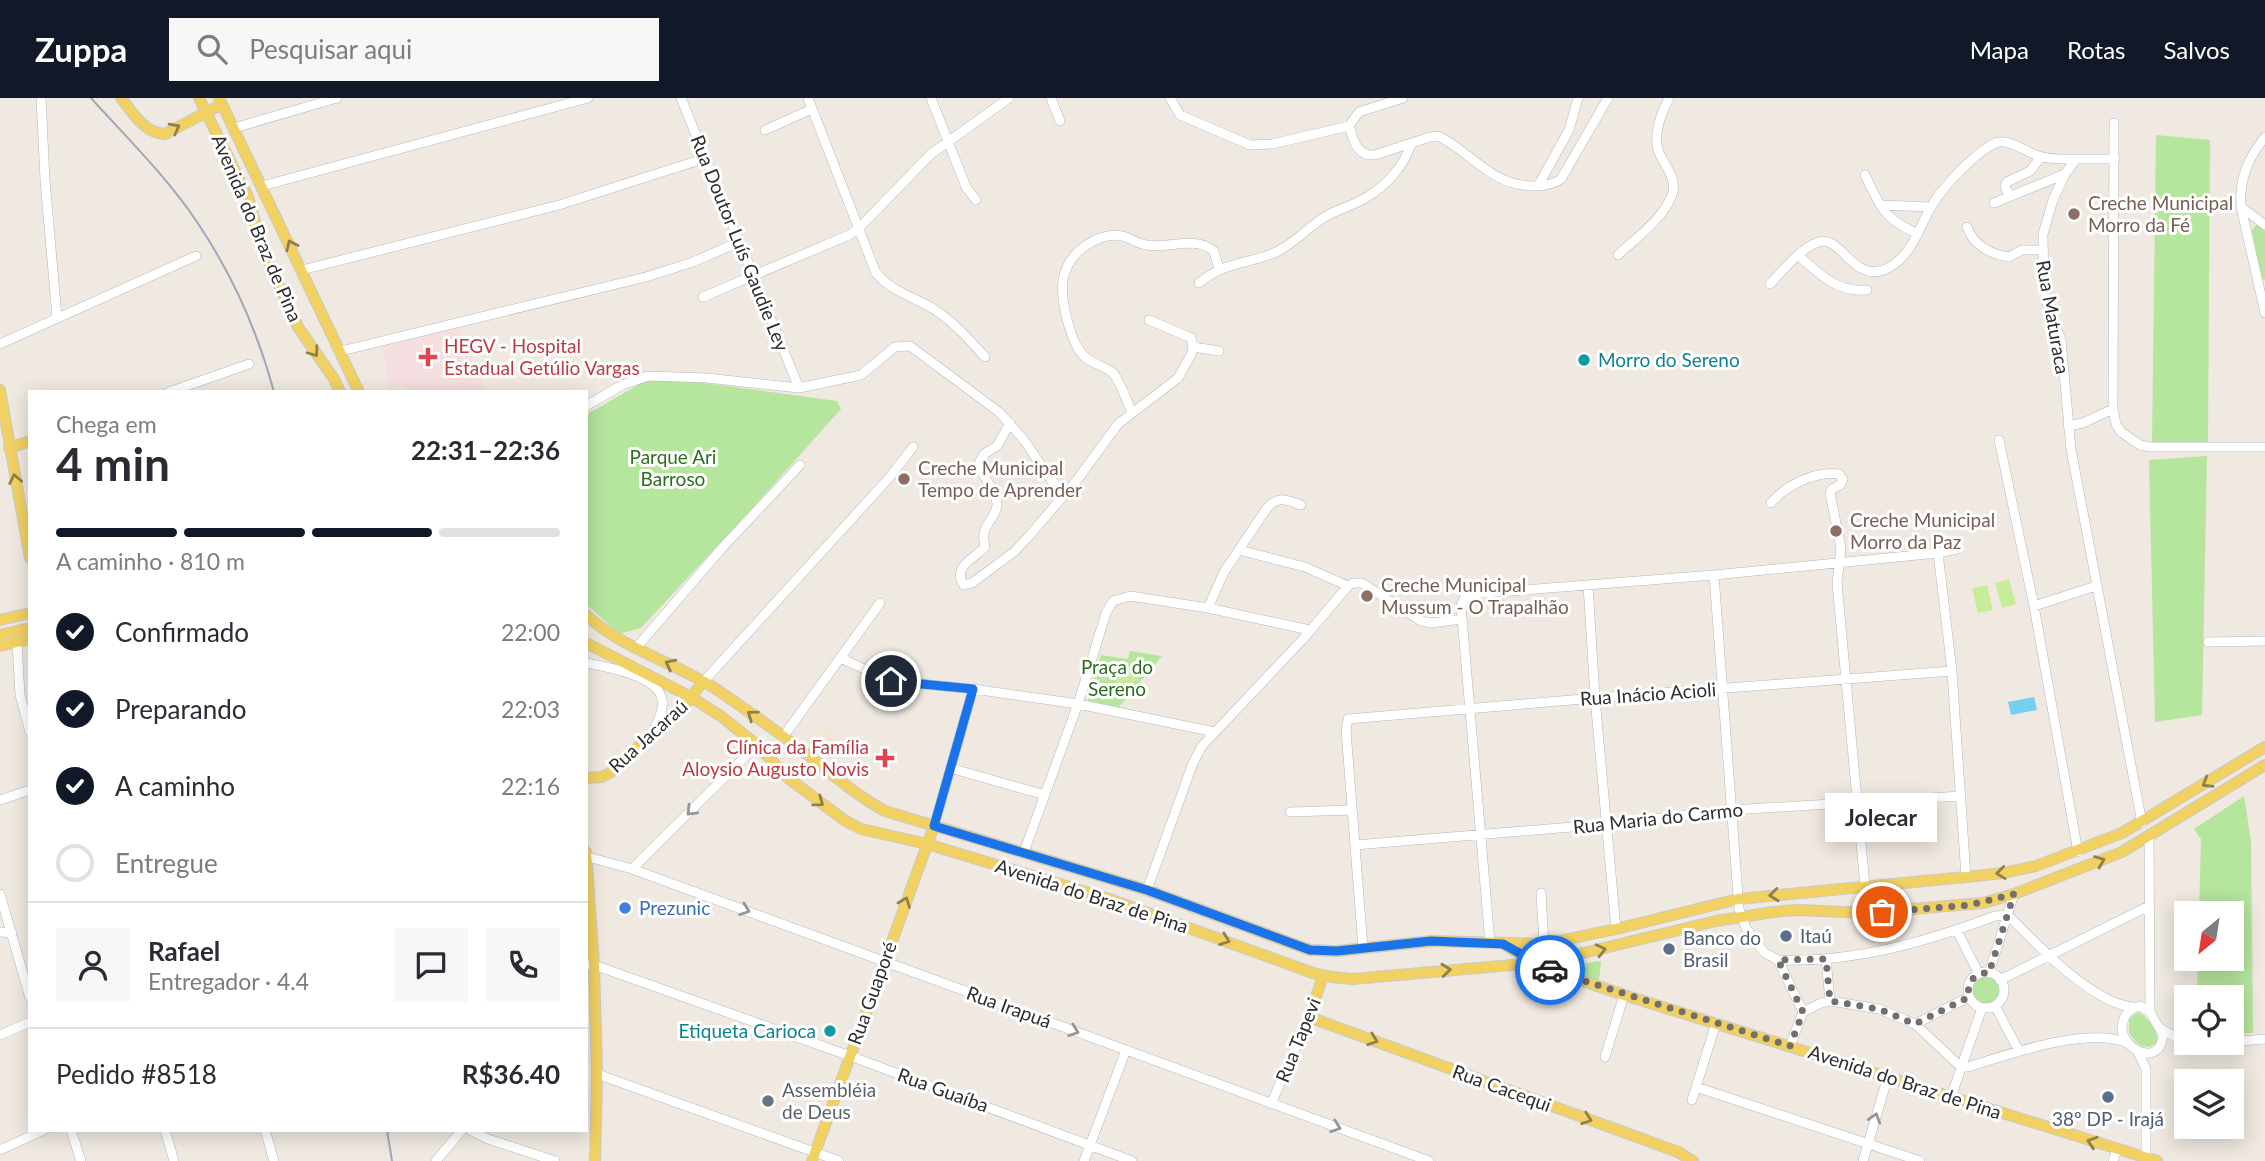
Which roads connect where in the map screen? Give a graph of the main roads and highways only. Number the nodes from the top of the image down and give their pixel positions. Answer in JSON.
{"nodes":[{"id":1,"x":121,"y":98,"type":"edge"},
{"id":2,"x":199,"y":98,"type":"edge"},
{"id":3,"x":221,"y":101,"type":"edge"},
{"id":4,"x":205,"y":112,"type":"junction"},
{"id":5,"x":0,"y":390,"type":"edge"},
{"id":6,"x":339,"y":390,"type":"edge"},
{"id":7,"x":358,"y":390,"type":"edge"},
{"id":8,"x":28,"y":442,"type":"edge"},
{"id":9,"x":9,"y":449,"type":"junction"},
{"id":10,"x":28,"y":548,"type":"edge"},
{"id":11,"x":28,"y":613,"type":"edge"},
{"id":12,"x":588,"y":617,"type":"edge"},
{"id":13,"x":0,"y":620,"type":"edge"},
{"id":14,"x":588,"y":622,"type":"edge"},
{"id":15,"x":598,"y":626,"type":"junction"},
{"id":16,"x":28,"y":628,"type":"edge"},
{"id":17,"x":0,"y":635,"type":"edge"},
{"id":18,"x":28,"y":639,"type":"edge"},
{"id":19,"x":588,"y":644,"type":"edge"},
{"id":20,"x":0,"y":646,"type":"edge"},
{"id":21,"x":704,"y":682,"type":"junction"},
{"id":22,"x":691,"y":697,"type":"junction"},
{"id":23,"x":2265,"y":747,"type":"edge"},
{"id":24,"x":2265,"y":765,"type":"edge"},
{"id":25,"x":588,"y":778,"type":"edge"},
{"id":26,"x":934,"y":826,"type":"junction"},
{"id":27,"x":927,"y":844,"type":"junction"},
{"id":28,"x":588,"y":892,"type":"edge"},
{"id":29,"x":1503,"y":944,"type":"junction"},
{"id":30,"x":1534,"y":962,"type":"junction"},
{"id":31,"x":590,"y":965,"type":"edge"},
{"id":32,"x":1323,"y":976,"type":"junction"},
{"id":33,"x":1309,"y":1017,"type":"joint"},
{"id":34,"x":2115,"y":1155,"type":"edge"},
{"id":35,"x":813,"y":1157,"type":"edge"},
{"id":36,"x":1676,"y":1157,"type":"edge"},
{"id":37,"x":2152,"y":1159,"type":"edge"},
{"id":38,"x":595,"y":1161,"type":"edge"},
{"id":39,"x":1693,"y":1161,"type":"edge"}],
"edges":[{"from":1,"to":4,"type":"main road","one_way":true},
{"from":2,"to":4,"type":"main road","name":"Avenida do Braz de Pina"},
{"from":3,"to":4,"type":"main road"},
{"from":7,"to":3,"type":"main road","name":"Avenida do Braz de Pina","one_way":true},
{"from":4,"to":6,"type":"main road","name":"Avenida do Braz de Pina","one_way":true},
{"from":5,"to":9,"type":"main road"},
{"from":8,"to":9,"type":"main road"},
{"from":10,"to":9,"type":"main road","one_way":true},
{"from":11,"to":13,"type":"main road"},
{"from":12,"to":15,"type":"main road","name":"Avenida do Braz de Pina"},
{"from":14,"to":15,"type":"main road"},
{"from":21,"to":15,"type":"main road","name":"Avenida do Braz de Pina","one_way":true},
{"from":16,"to":17,"type":"main road"},
{"from":18,"to":20,"type":"main road"},
{"from":19,"to":22,"type":"main road","name":"Avenida do Braz de Pina"},
{"from":21,"to":22,"type":"main road","name":"Rua Jacaraú"},
{"from":26,"to":21,"type":"main road","name":"Avenida do Braz de Pina","one_way":true},
{"from":22,"to":25,"type":"main road","name":"Rua Jacaraú"},
{"from":22,"to":27,"type":"main road","name":"Avenida do Braz de Pina","one_way":true},
{"from":23,"to":29,"type":"main road","one_way":true},
{"from":30,"to":24,"type":"main road","one_way":true},
{"from":26,"to":27,"type":"main road","name":"Rua Guaporé"},
{"from":26,"to":29,"type":"main road","name":"Avenida do Braz de Pina"},
{"from":27,"to":32,"type":"main road","name":"Avenida do Braz de Pina","one_way":true},
{"from":35,"to":27,"type":"main road","name":"Rua Guaporé","one_way":true},
{"from":28,"to":31,"type":"main road"},
{"from":29,"to":30,"type":"main road","name":"Avenida do Braz de Pina"},
{"from":32,"to":30,"type":"main road","name":"Avenida do Braz de Pina","one_way":true},
{"from":34,"to":30,"type":"main road","name":"Avenida do Braz de Pina","one_way":true},
{"from":31,"to":38,"type":"main road"},
{"from":32,"to":33,"type":"main road","name":"Rua Tapevi"},
{"from":33,"to":36,"type":"main road","name":"Rua Cacequi","one_way":true},
{"from":34,"to":37,"type":"main road","name":"Avenida do Braz de Pina"},
{"from":36,"to":39,"type":"main road","name":"Rua Cacequi"}]}
